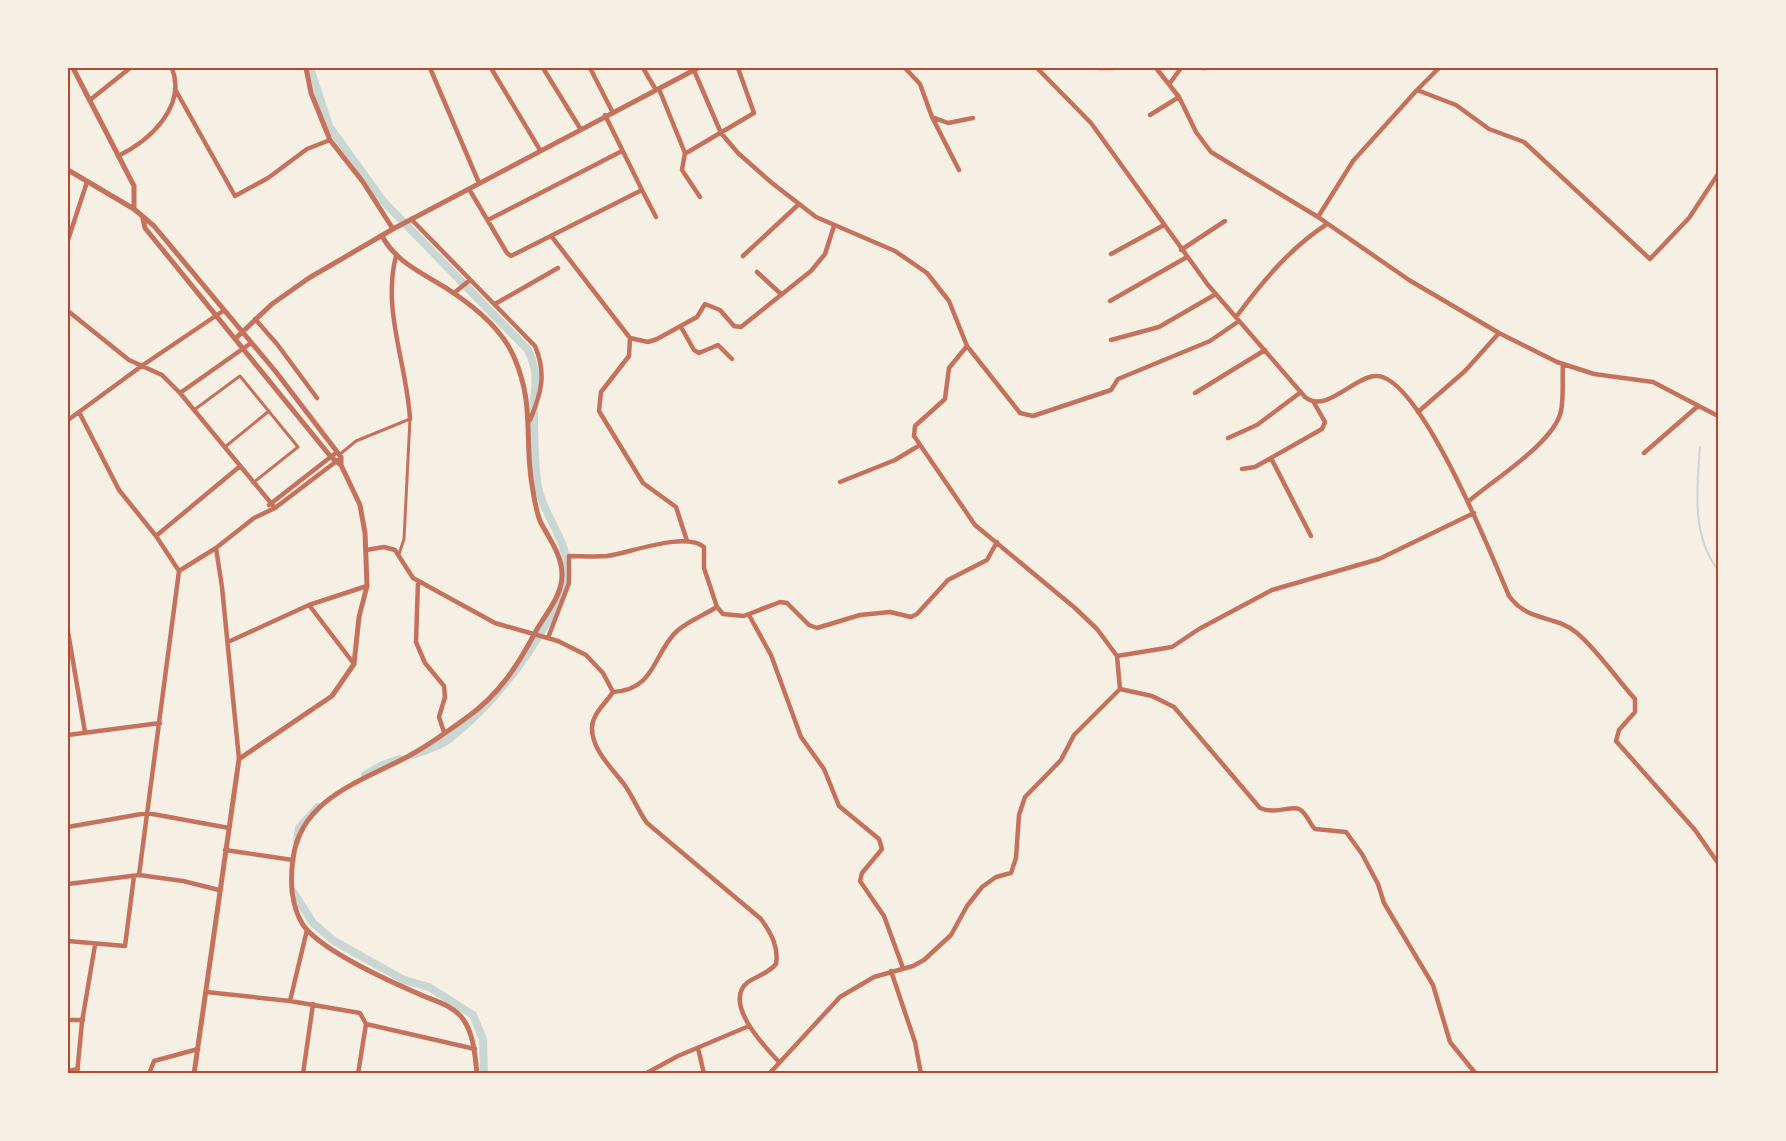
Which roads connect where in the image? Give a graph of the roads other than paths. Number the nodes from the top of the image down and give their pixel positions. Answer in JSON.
{"nodes":[{"id":1,"x":73,"y":68,"type":"edge"},
{"id":2,"x":130,"y":68,"type":"edge"},
{"id":3,"x":172,"y":68,"type":"edge"},
{"id":4,"x":306,"y":68,"type":"edge"},
{"id":5,"x":430,"y":68,"type":"edge"},
{"id":6,"x":491,"y":68,"type":"edge"},
{"id":7,"x":543,"y":68,"type":"edge"},
{"id":8,"x":590,"y":68,"type":"edge"},
{"id":9,"x":643,"y":68,"type":"edge"},
{"id":10,"x":695,"y":68,"type":"edge"},
{"id":11,"x":738,"y":68,"type":"edge"},
{"id":12,"x":905,"y":68,"type":"edge"},
{"id":13,"x":1037,"y":68,"type":"edge"},
{"id":14,"x":1099,"y":68,"type":"edge"},
{"id":15,"x":1113,"y":68,"type":"edge"},
{"id":16,"x":1156,"y":68,"type":"edge"},
{"id":17,"x":1180,"y":68,"type":"edge"},
{"id":18,"x":1439,"y":68,"type":"edge"},
{"id":19,"x":1170,"y":83,"type":"junction"},
{"id":20,"x":175,"y":89,"type":"junction"},
{"id":21,"x":658,"y":90,"type":"junction"},
{"id":22,"x":1417,"y":90,"type":"junction"},
{"id":23,"x":1179,"y":97,"type":"junction"},
{"id":24,"x":90,"y":100,"type":"junction"},
{"id":25,"x":612,"y":111,"type":"junction"},
{"id":26,"x":605,"y":115,"type":"junction"},
{"id":27,"x":1150,"y":116,"type":"dead end"},
{"id":28,"x":932,"y":117,"type":"junction"},
{"id":29,"x":973,"y":118,"type":"dead end"},
{"id":30,"x":580,"y":128,"type":"junction"},
{"id":31,"x":721,"y":133,"type":"junction"},
{"id":32,"x":330,"y":140,"type":"junction"},
{"id":33,"x":540,"y":150,"type":"junction"},
{"id":34,"x":622,"y":151,"type":"junction"},
{"id":35,"x":685,"y":153,"type":"junction"},
{"id":36,"x":117,"y":157,"type":"junction"},
{"id":37,"x":68,"y":170,"type":"edge"},
{"id":38,"x":959,"y":170,"type":"dead end"},
{"id":39,"x":1719,"y":174,"type":"edge"},
{"id":40,"x":87,"y":182,"type":"junction"},
{"id":41,"x":479,"y":183,"type":"junction"},
{"id":42,"x":469,"y":189,"type":"junction"},
{"id":43,"x":642,"y":189,"type":"junction"},
{"id":44,"x":700,"y":197,"type":"dead end"},
{"id":45,"x":799,"y":204,"type":"junction"},
{"id":46,"x":134,"y":209,"type":"junction"},
{"id":47,"x":656,"y":217,"type":"dead end"},
{"id":48,"x":1318,"y":217,"type":"junction"},
{"id":49,"x":143,"y":219,"type":"junction"},
{"id":50,"x":411,"y":219,"type":"junction"},
{"id":51,"x":488,"y":220,"type":"junction"},
{"id":52,"x":1224,"y":221,"type":"dead end"},
{"id":53,"x":1327,"y":224,"type":"junction"},
{"id":54,"x":1164,"y":225,"type":"junction"},
{"id":55,"x":834,"y":226,"type":"junction"},
{"id":56,"x":393,"y":229,"type":"junction"},
{"id":57,"x":382,"y":236,"type":"junction"},
{"id":58,"x":552,"y":237,"type":"junction"},
{"id":59,"x":68,"y":240,"type":"edge"},
{"id":60,"x":1181,"y":250,"type":"junction"},
{"id":61,"x":1111,"y":254,"type":"dead end"},
{"id":62,"x":396,"y":256,"type":"junction"},
{"id":63,"x":743,"y":256,"type":"dead end"},
{"id":64,"x":1187,"y":258,"type":"junction"},
{"id":65,"x":558,"y":268,"type":"dead end"},
{"id":66,"x":757,"y":272,"type":"dead end"},
{"id":67,"x":470,"y":280,"type":"junction"},
{"id":68,"x":454,"y":293,"type":"junction"},
{"id":69,"x":781,"y":294,"type":"junction"},
{"id":70,"x":1216,"y":294,"type":"junction"},
{"id":71,"x":1110,"y":301,"type":"dead end"},
{"id":72,"x":495,"y":304,"type":"junction"},
{"id":73,"x":68,"y":311,"type":"edge"},
{"id":74,"x":224,"y":311,"type":"junction"},
{"id":75,"x":217,"y":317,"type":"junction"},
{"id":76,"x":255,"y":319,"type":"junction"},
{"id":77,"x":1238,"y":319,"type":"junction"},
{"id":78,"x":681,"y":327,"type":"junction"},
{"id":79,"x":242,"y":333,"type":"junction"},
{"id":80,"x":1499,"y":333,"type":"junction"},
{"id":81,"x":630,"y":338,"type":"junction"},
{"id":82,"x":235,"y":339,"type":"junction"},
{"id":83,"x":1112,"y":340,"type":"dead end"},
{"id":84,"x":251,"y":343,"type":"junction"},
{"id":85,"x":967,"y":346,"type":"junction"},
{"id":86,"x":242,"y":348,"type":"junction"},
{"id":87,"x":1265,"y":350,"type":"junction"},
{"id":88,"x":732,"y":358,"type":"dead end"},
{"id":89,"x":1563,"y":364,"type":"junction"},
{"id":90,"x":143,"y":365,"type":"junction"},
{"id":91,"x":1301,"y":392,"type":"junction"},
{"id":92,"x":180,"y":393,"type":"junction"},
{"id":93,"x":1195,"y":393,"type":"dead end"},
{"id":94,"x":317,"y":398,"type":"dead end"},
{"id":95,"x":1313,"y":401,"type":"junction"},
{"id":96,"x":1698,"y":406,"type":"junction"},
{"id":97,"x":194,"y":410,"type":"junction"},
{"id":98,"x":269,"y":411,"type":"junction"},
{"id":99,"x":79,"y":412,"type":"junction"},
{"id":100,"x":1418,"y":412,"type":"junction"},
{"id":101,"x":1719,"y":416,"type":"edge"},
{"id":102,"x":410,"y":419,"type":"junction"},
{"id":103,"x":68,"y":420,"type":"edge"},
{"id":104,"x":530,"y":420,"type":"junction"},
{"id":105,"x":1228,"y":438,"type":"dead end"},
{"id":106,"x":920,"y":445,"type":"junction"},
{"id":107,"x":224,"y":448,"type":"junction"},
{"id":108,"x":1644,"y":453,"type":"dead end"},
{"id":109,"x":339,"y":455,"type":"junction"},
{"id":110,"x":331,"y":458,"type":"junction"},
{"id":111,"x":1270,"y":458,"type":"junction"},
{"id":112,"x":338,"y":464,"type":"junction"},
{"id":113,"x":239,"y":467,"type":"junction"},
{"id":114,"x":1242,"y":469,"type":"dead end"},
{"id":115,"x":840,"y":482,"type":"dead end"},
{"id":116,"x":254,"y":483,"type":"junction"},
{"id":117,"x":401,"y":484,"type":"dead end"},
{"id":118,"x":407,"y":484,"type":"junction"},
{"id":119,"x":1468,"y":501,"type":"junction"},
{"id":120,"x":270,"y":502,"type":"junction"},
{"id":121,"x":275,"y":508,"type":"junction"},
{"id":122,"x":267,"y":510,"type":"junction"},
{"id":123,"x":1474,"y":513,"type":"junction"},
{"id":124,"x":156,"y":536,"type":"junction"},
{"id":125,"x":1311,"y":537,"type":"dead end"},
{"id":126,"x":687,"y":542,"type":"junction"},
{"id":127,"x":997,"y":542,"type":"junction"},
{"id":128,"x":216,"y":548,"type":"junction"},
{"id":129,"x":366,"y":550,"type":"junction"},
{"id":130,"x":399,"y":554,"type":"junction"},
{"id":131,"x":179,"y":571,"type":"junction"},
{"id":132,"x":418,"y":581,"type":"junction"},
{"id":133,"x":367,"y":586,"type":"junction"},
{"id":134,"x":309,"y":604,"type":"junction"},
{"id":135,"x":717,"y":607,"type":"junction"},
{"id":136,"x":750,"y":615,"type":"junction"},
{"id":137,"x":68,"y":632,"type":"edge"},
{"id":138,"x":534,"y":636,"type":"junction"},
{"id":139,"x":548,"y":638,"type":"junction"},
{"id":140,"x":228,"y":642,"type":"junction"},
{"id":141,"x":1117,"y":656,"type":"junction"},
{"id":142,"x":354,"y":664,"type":"junction"},
{"id":143,"x":1120,"y":689,"type":"junction"},
{"id":144,"x":613,"y":692,"type":"junction"},
{"id":145,"x":160,"y":723,"type":"junction"},
{"id":146,"x":85,"y":732,"type":"junction"},
{"id":147,"x":444,"y":732,"type":"junction"},
{"id":148,"x":68,"y":735,"type":"edge"},
{"id":149,"x":239,"y":759,"type":"junction"},
{"id":150,"x":147,"y":813,"type":"junction"},
{"id":151,"x":68,"y":827,"type":"edge"},
{"id":152,"x":229,"y":828,"type":"junction"},
{"id":153,"x":225,"y":850,"type":"junction"},
{"id":154,"x":293,"y":860,"type":"junction"},
{"id":155,"x":1719,"y":863,"type":"edge"},
{"id":156,"x":137,"y":875,"type":"junction"},
{"id":157,"x":68,"y":884,"type":"edge"},
{"id":158,"x":219,"y":890,"type":"junction"},
{"id":159,"x":308,"y":930,"type":"junction"},
{"id":160,"x":68,"y":941,"type":"edge"},
{"id":161,"x":95,"y":945,"type":"junction"},
{"id":162,"x":903,"y":968,"type":"junction"},
{"id":163,"x":891,"y":971,"type":"junction"},
{"id":164,"x":206,"y":992,"type":"junction"},
{"id":165,"x":290,"y":1001,"type":"junction"},
{"id":166,"x":313,"y":1004,"type":"junction"},
{"id":167,"x":68,"y":1020,"type":"edge"},
{"id":168,"x":82,"y":1020,"type":"junction"},
{"id":169,"x":366,"y":1024,"type":"junction"},
{"id":170,"x":749,"y":1026,"type":"junction"},
{"id":171,"x":698,"y":1048,"type":"junction"},
{"id":172,"x":198,"y":1049,"type":"junction"},
{"id":173,"x":475,"y":1049,"type":"junction"},
{"id":174,"x":778,"y":1062,"type":"junction"},
{"id":175,"x":68,"y":1071,"type":"edge"},
{"id":176,"x":77,"y":1071,"type":"edge"},
{"id":177,"x":149,"y":1074,"type":"edge"},
{"id":178,"x":194,"y":1074,"type":"edge"},
{"id":179,"x":303,"y":1074,"type":"edge"},
{"id":180,"x":358,"y":1074,"type":"edge"},
{"id":181,"x":477,"y":1074,"type":"edge"},
{"id":182,"x":645,"y":1074,"type":"edge"},
{"id":183,"x":704,"y":1074,"type":"edge"},
{"id":184,"x":769,"y":1074,"type":"edge"},
{"id":185,"x":921,"y":1074,"type":"edge"},
{"id":186,"x":1476,"y":1074,"type":"edge"}],
"edges":[{"from":1,"to":24,"type":"street"},
{"from":2,"to":24,"type":"street"},
{"from":3,"to":20,"type":"street"},
{"from":4,"to":32,"type":"street"},
{"from":5,"to":41,"type":"street"},
{"from":6,"to":33,"type":"street"},
{"from":7,"to":30,"type":"street"},
{"from":8,"to":25,"type":"street"},
{"from":9,"to":21,"type":"street"},
{"from":10,"to":21,"type":"street"},
{"from":10,"to":31,"type":"street"},
{"from":11,"to":31,"type":"street"},
{"from":12,"to":28,"type":"street"},
{"from":13,"to":54,"type":"street"},
{"from":14,"to":15,"type":"street"},
{"from":16,"to":19,"type":"street"},
{"from":17,"to":19,"type":"street"},
{"from":18,"to":22,"type":"street"},
{"from":19,"to":23,"type":"street"},
{"from":20,"to":32,"type":"street"},
{"from":20,"to":36,"type":"street"},
{"from":21,"to":25,"type":"street"},
{"from":21,"to":35,"type":"street"},
{"from":22,"to":39,"type":"street"},
{"from":22,"to":48,"type":"street"},
{"from":23,"to":27,"type":"street"},
{"from":23,"to":48,"type":"street"},
{"from":24,"to":36,"type":"street"},
{"from":25,"to":26,"type":"street"},
{"from":26,"to":30,"type":"street"},
{"from":26,"to":34,"type":"street"},
{"from":28,"to":29,"type":"street"},
{"from":28,"to":38,"type":"street"},
{"from":30,"to":33,"type":"street"},
{"from":31,"to":35,"type":"street"},
{"from":31,"to":45,"type":"street"},
{"from":32,"to":56,"type":"street"},
{"from":33,"to":41,"type":"street"},
{"from":34,"to":43,"type":"street"},
{"from":34,"to":51,"type":"street"},
{"from":35,"to":44,"type":"street"},
{"from":36,"to":46,"type":"street"},
{"from":37,"to":40,"type":"street"},
{"from":40,"to":46,"type":"street"},
{"from":40,"to":59,"type":"street"},
{"from":41,"to":42,"type":"street"},
{"from":42,"to":50,"type":"street"},
{"from":42,"to":51,"type":"street"},
{"from":43,"to":47,"type":"street"},
{"from":43,"to":58,"type":"street"},
{"from":45,"to":55,"type":"street"},
{"from":45,"to":63,"type":"street"},
{"from":46,"to":49,"type":"street"},
{"from":48,"to":53,"type":"street"},
{"from":49,"to":74,"type":"street"},
{"from":49,"to":75,"type":"street"},
{"from":50,"to":56,"type":"street"},
{"from":50,"to":67,"type":"street"},
{"from":51,"to":58,"type":"street"},
{"from":52,"to":60,"type":"street"},
{"from":53,"to":77,"type":"street"},
{"from":53,"to":80,"type":"street"},
{"from":54,"to":60,"type":"street"},
{"from":54,"to":61,"type":"street"},
{"from":55,"to":69,"type":"street"},
{"from":55,"to":85,"type":"street"},
{"from":56,"to":57,"type":"street"},
{"from":57,"to":62,"type":"street"},
{"from":57,"to":76,"type":"street"},
{"from":58,"to":81,"type":"street"},
{"from":60,"to":64,"type":"street"},
{"from":62,"to":68,"type":"street"},
{"from":62,"to":102,"type":"street"},
{"from":64,"to":70,"type":"street"},
{"from":64,"to":71,"type":"street"},
{"from":65,"to":72,"type":"street"},
{"from":66,"to":69,"type":"street"},
{"from":67,"to":68,"type":"street"},
{"from":67,"to":72,"type":"street"},
{"from":68,"to":104,"type":"street"},
{"from":69,"to":78,"type":"street"},
{"from":70,"to":77,"type":"street"},
{"from":70,"to":83,"type":"street"},
{"from":72,"to":104,"type":"street"},
{"from":73,"to":90,"type":"street"},
{"from":74,"to":75,"type":"street"},
{"from":74,"to":79,"type":"street"},
{"from":75,"to":82,"type":"street"},
{"from":75,"to":90,"type":"street"},
{"from":76,"to":79,"type":"street"},
{"from":76,"to":94,"type":"street"},
{"from":77,"to":85,"type":"street"},
{"from":77,"to":87,"type":"street"},
{"from":78,"to":81,"type":"street"},
{"from":78,"to":88,"type":"street"},
{"from":79,"to":82,"type":"street"},
{"from":79,"to":84,"type":"street"},
{"from":80,"to":89,"type":"street"},
{"from":80,"to":100,"type":"street"},
{"from":81,"to":126,"type":"street"},
{"from":82,"to":86,"type":"street"},
{"from":84,"to":86,"type":"street"},
{"from":84,"to":109,"type":"street"},
{"from":85,"to":106,"type":"street"},
{"from":86,"to":92,"type":"street"},
{"from":86,"to":110,"type":"street"},
{"from":87,"to":91,"type":"street"},
{"from":87,"to":93,"type":"street"},
{"from":89,"to":96,"type":"street"},
{"from":89,"to":119,"type":"street"},
{"from":90,"to":92,"type":"street"},
{"from":90,"to":99,"type":"street"},
{"from":91,"to":95,"type":"street"},
{"from":91,"to":105,"type":"street"},
{"from":92,"to":97,"type":"street"},
{"from":95,"to":100,"type":"street"},
{"from":95,"to":111,"type":"street"},
{"from":96,"to":101,"type":"street"},
{"from":96,"to":108,"type":"street"},
{"from":97,"to":98,"type":"street"},
{"from":97,"to":107,"type":"street"},
{"from":98,"to":107,"type":"street"},
{"from":98,"to":116,"type":"street"},
{"from":99,"to":103,"type":"street"},
{"from":99,"to":124,"type":"street"},
{"from":100,"to":119,"type":"street"},
{"from":102,"to":109,"type":"street"},
{"from":102,"to":118,"type":"street"},
{"from":104,"to":138,"type":"street"},
{"from":106,"to":115,"type":"street"},
{"from":106,"to":127,"type":"street"},
{"from":107,"to":113,"type":"street"},
{"from":109,"to":110,"type":"street"},
{"from":109,"to":112,"type":"street"},
{"from":110,"to":112,"type":"street"},
{"from":110,"to":120,"type":"street"},
{"from":111,"to":114,"type":"street"},
{"from":111,"to":125,"type":"street"},
{"from":112,"to":121,"type":"street"},
{"from":112,"to":129,"type":"street"},
{"from":113,"to":116,"type":"street"},
{"from":113,"to":124,"type":"street"},
{"from":116,"to":120,"type":"street"},
{"from":117,"to":118,"type":"street"},
{"from":118,"to":130,"type":"street"},
{"from":119,"to":123,"type":"street"},
{"from":120,"to":121,"type":"street"},
{"from":120,"to":122,"type":"street"},
{"from":121,"to":122,"type":"street"},
{"from":122,"to":128,"type":"street"},
{"from":123,"to":141,"type":"street"},
{"from":123,"to":155,"type":"street"},
{"from":124,"to":131,"type":"street"},
{"from":126,"to":135,"type":"street"},
{"from":126,"to":139,"type":"street"},
{"from":127,"to":136,"type":"street"},
{"from":127,"to":141,"type":"street"},
{"from":128,"to":131,"type":"street"},
{"from":128,"to":140,"type":"street"},
{"from":129,"to":130,"type":"street"},
{"from":129,"to":133,"type":"street"},
{"from":130,"to":132,"type":"street"},
{"from":131,"to":145,"type":"street"},
{"from":132,"to":138,"type":"street"},
{"from":132,"to":147,"type":"street"},
{"from":133,"to":134,"type":"street"},
{"from":133,"to":142,"type":"street"},
{"from":134,"to":140,"type":"street"},
{"from":134,"to":142,"type":"street"},
{"from":135,"to":136,"type":"street"},
{"from":135,"to":144,"type":"street"},
{"from":136,"to":162,"type":"street"},
{"from":137,"to":146,"type":"street"},
{"from":138,"to":139,"type":"street"},
{"from":138,"to":147,"type":"street"},
{"from":139,"to":144,"type":"street"},
{"from":140,"to":149,"type":"street"},
{"from":141,"to":143,"type":"street"},
{"from":142,"to":149,"type":"street"},
{"from":143,"to":162,"type":"street"},
{"from":143,"to":186,"type":"street"},
{"from":144,"to":170,"type":"street"},
{"from":145,"to":146,"type":"street"},
{"from":145,"to":150,"type":"street"},
{"from":146,"to":148,"type":"street"},
{"from":147,"to":154,"type":"street"},
{"from":149,"to":152,"type":"street"},
{"from":150,"to":151,"type":"street"},
{"from":150,"to":152,"type":"street"},
{"from":150,"to":156,"type":"street"},
{"from":152,"to":153,"type":"street"},
{"from":153,"to":154,"type":"street"},
{"from":153,"to":158,"type":"street"},
{"from":154,"to":159,"type":"street"},
{"from":156,"to":157,"type":"street"},
{"from":156,"to":158,"type":"street"},
{"from":156,"to":161,"type":"street"},
{"from":158,"to":164,"type":"street"},
{"from":159,"to":165,"type":"street"},
{"from":159,"to":173,"type":"street"},
{"from":160,"to":161,"type":"street"},
{"from":161,"to":168,"type":"street"},
{"from":162,"to":163,"type":"street"},
{"from":163,"to":174,"type":"street"},
{"from":163,"to":185,"type":"street"},
{"from":164,"to":165,"type":"street"},
{"from":164,"to":172,"type":"street"},
{"from":165,"to":166,"type":"street"},
{"from":166,"to":169,"type":"street"},
{"from":166,"to":179,"type":"street"},
{"from":167,"to":168,"type":"street"},
{"from":168,"to":176,"type":"street"},
{"from":169,"to":173,"type":"street"},
{"from":169,"to":180,"type":"street"},
{"from":170,"to":171,"type":"street"},
{"from":170,"to":174,"type":"street"},
{"from":171,"to":182,"type":"street"},
{"from":171,"to":183,"type":"street"},
{"from":172,"to":177,"type":"street"},
{"from":172,"to":178,"type":"street"},
{"from":173,"to":181,"type":"street"},
{"from":174,"to":184,"type":"street"},
{"from":175,"to":176,"type":"street"}]}
